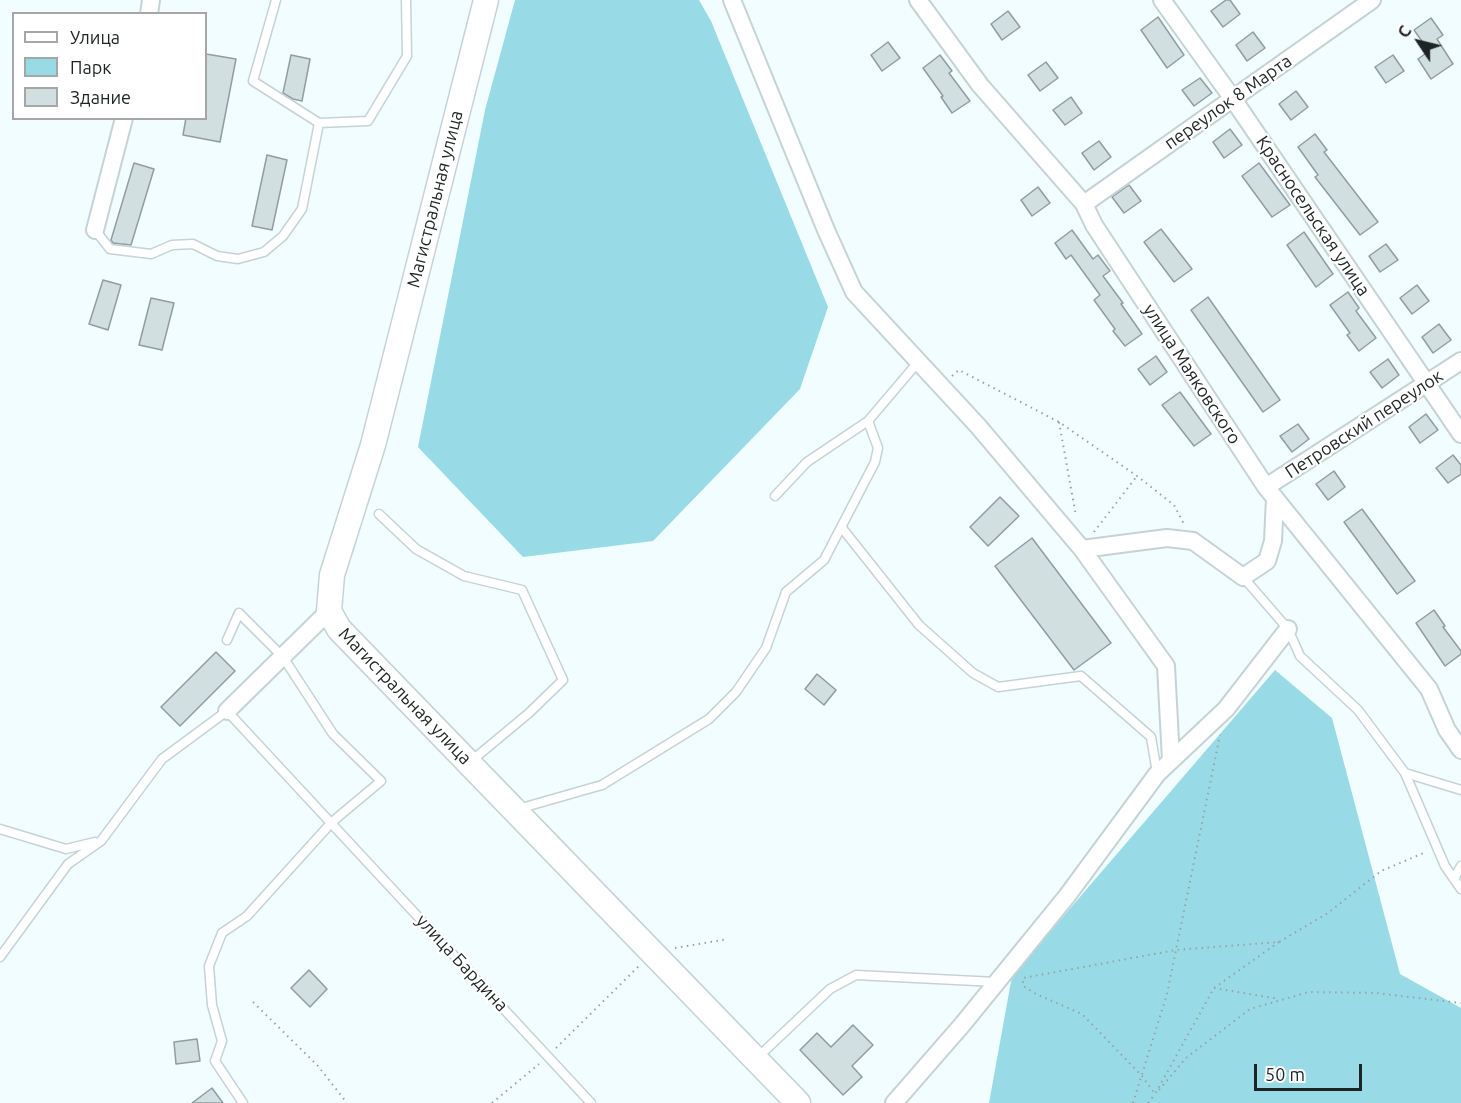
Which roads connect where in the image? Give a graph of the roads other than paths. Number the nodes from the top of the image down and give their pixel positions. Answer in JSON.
{"nodes":[{"id":1,"x":276,"y":0,"type":"edge"},
{"id":2,"x":406,"y":0,"type":"edge"},
{"id":3,"x":486,"y":0,"type":"edge"},
{"id":4,"x":732,"y":0,"type":"edge"},
{"id":5,"x":918,"y":0,"type":"edge"},
{"id":6,"x":1162,"y":0,"type":"edge"},
{"id":7,"x":1372,"y":0,"type":"edge"},
{"id":8,"x":1233,"y":99,"type":"junction"},
{"id":9,"x":123,"y":120,"type":"edge"},
{"id":10,"x":319,"y":123,"type":"junction"},
{"id":11,"x":1084,"y":204,"type":"junction"},
{"id":12,"x":94,"y":230,"type":"joint"},
{"id":13,"x":1461,"y":361,"type":"edge"},
{"id":14,"x":919,"y":362,"type":"junction"},
{"id":15,"x":1426,"y":384,"type":"junction"},
{"id":16,"x":868,"y":421,"type":"junction"},
{"id":17,"x":1461,"y":434,"type":"edge"},
{"id":18,"x":1271,"y":492,"type":"junction"},
{"id":19,"x":775,"y":496,"type":"dead end"},
{"id":20,"x":379,"y":514,"type":"dead end"},
{"id":21,"x":842,"y":528,"type":"junction"},
{"id":22,"x":1082,"y":549,"type":"junction"},
{"id":23,"x":1243,"y":577,"type":"junction"},
{"id":24,"x":329,"y":610,"type":"junction"},
{"id":25,"x":1288,"y":629,"type":"junction"},
{"id":26,"x":227,"y":640,"type":"dead end"},
{"id":27,"x":283,"y":657,"type":"junction"},
{"id":28,"x":227,"y":711,"type":"junction"},
{"id":29,"x":1461,"y":750,"type":"edge"},
{"id":30,"x":1171,"y":760,"type":"junction"},
{"id":31,"x":470,"y":763,"type":"junction"},
{"id":32,"x":1405,"y":772,"type":"junction"},
{"id":33,"x":1157,"y":774,"type":"junction"},
{"id":34,"x":1461,"y":790,"type":"edge"},
{"id":35,"x":515,"y":810,"type":"junction"},
{"id":36,"x":332,"y":822,"type":"junction"},
{"id":37,"x":0,"y":829,"type":"edge"},
{"id":38,"x":101,"y":841,"type":"junction"},
{"id":39,"x":1461,"y":866,"type":"edge"},
{"id":40,"x":1454,"y":879,"type":"junction"},
{"id":41,"x":1461,"y":889,"type":"edge"},
{"id":42,"x":0,"y":957,"type":"edge"},
{"id":43,"x":997,"y":982,"type":"junction"},
{"id":44,"x":756,"y":1059,"type":"junction"},
{"id":45,"x":243,"y":1103,"type":"edge"},
{"id":46,"x":591,"y":1103,"type":"edge"},
{"id":47,"x":798,"y":1103,"type":"edge"},
{"id":48,"x":894,"y":1103,"type":"edge"}],
"edges":[{"from":1,"to":10,"type":"lane"},
{"from":2,"to":10,"type":"lane"},
{"from":3,"to":24,"type":"street","name":"Магистральная улица"},
{"from":4,"to":14,"type":"street"},
{"from":5,"to":11,"type":"street","name":"улица Маяковского"},
{"from":6,"to":8,"type":"street","name":"Красносельская улица"},
{"from":7,"to":8,"type":"street","name":"переулок 8 Марта"},
{"from":8,"to":11,"type":"street","name":"переулок 8 Марта"},
{"from":8,"to":15,"type":"street","name":"Красносельская улица"},
{"from":9,"to":12,"type":"street"},
{"from":10,"to":12,"type":"lane"},
{"from":11,"to":18,"type":"street","name":"улица Маяковского"},
{"from":13,"to":15,"type":"street","name":"Петровский переулок"},
{"from":14,"to":16,"type":"lane"},
{"from":14,"to":22,"type":"street"},
{"from":15,"to":17,"type":"street","name":"Красносельская улица"},
{"from":15,"to":18,"type":"street","name":"Петровский переулок"},
{"from":16,"to":19,"type":"lane"},
{"from":16,"to":21,"type":"lane"},
{"from":18,"to":23,"type":"street"},
{"from":18,"to":29,"type":"street","name":"улица Маяковского"},
{"from":20,"to":31,"type":"lane"},
{"from":21,"to":33,"type":"lane"},
{"from":21,"to":35,"type":"lane"},
{"from":22,"to":23,"type":"street"},
{"from":22,"to":30,"type":"street"},
{"from":23,"to":25,"type":"lane"},
{"from":24,"to":27,"type":"street"},
{"from":24,"to":31,"type":"street","name":"Магистральная улица"},
{"from":25,"to":30,"type":"street"},
{"from":25,"to":32,"type":"lane"},
{"from":26,"to":27,"type":"lane"},
{"from":27,"to":28,"type":"street"},
{"from":27,"to":36,"type":"lane"},
{"from":28,"to":36,"type":"lane","name":"улица Бардина"},
{"from":28,"to":38,"type":"lane"},
{"from":30,"to":33,"type":"street"},
{"from":31,"to":35,"type":"street","name":"Магистральная улица"},
{"from":32,"to":34,"type":"lane"},
{"from":32,"to":40,"type":"lane"},
{"from":33,"to":43,"type":"street"},
{"from":35,"to":44,"type":"street","name":"Магистральная улица"},
{"from":36,"to":45,"type":"lane"},
{"from":36,"to":46,"type":"lane","name":"улица Бардина"},
{"from":37,"to":38,"type":"lane"},
{"from":38,"to":42,"type":"lane"},
{"from":39,"to":40,"type":"lane"},
{"from":40,"to":41,"type":"lane"},
{"from":43,"to":44,"type":"lane"},
{"from":43,"to":48,"type":"street"},
{"from":44,"to":47,"type":"street","name":"Магистральная улица"}]}
